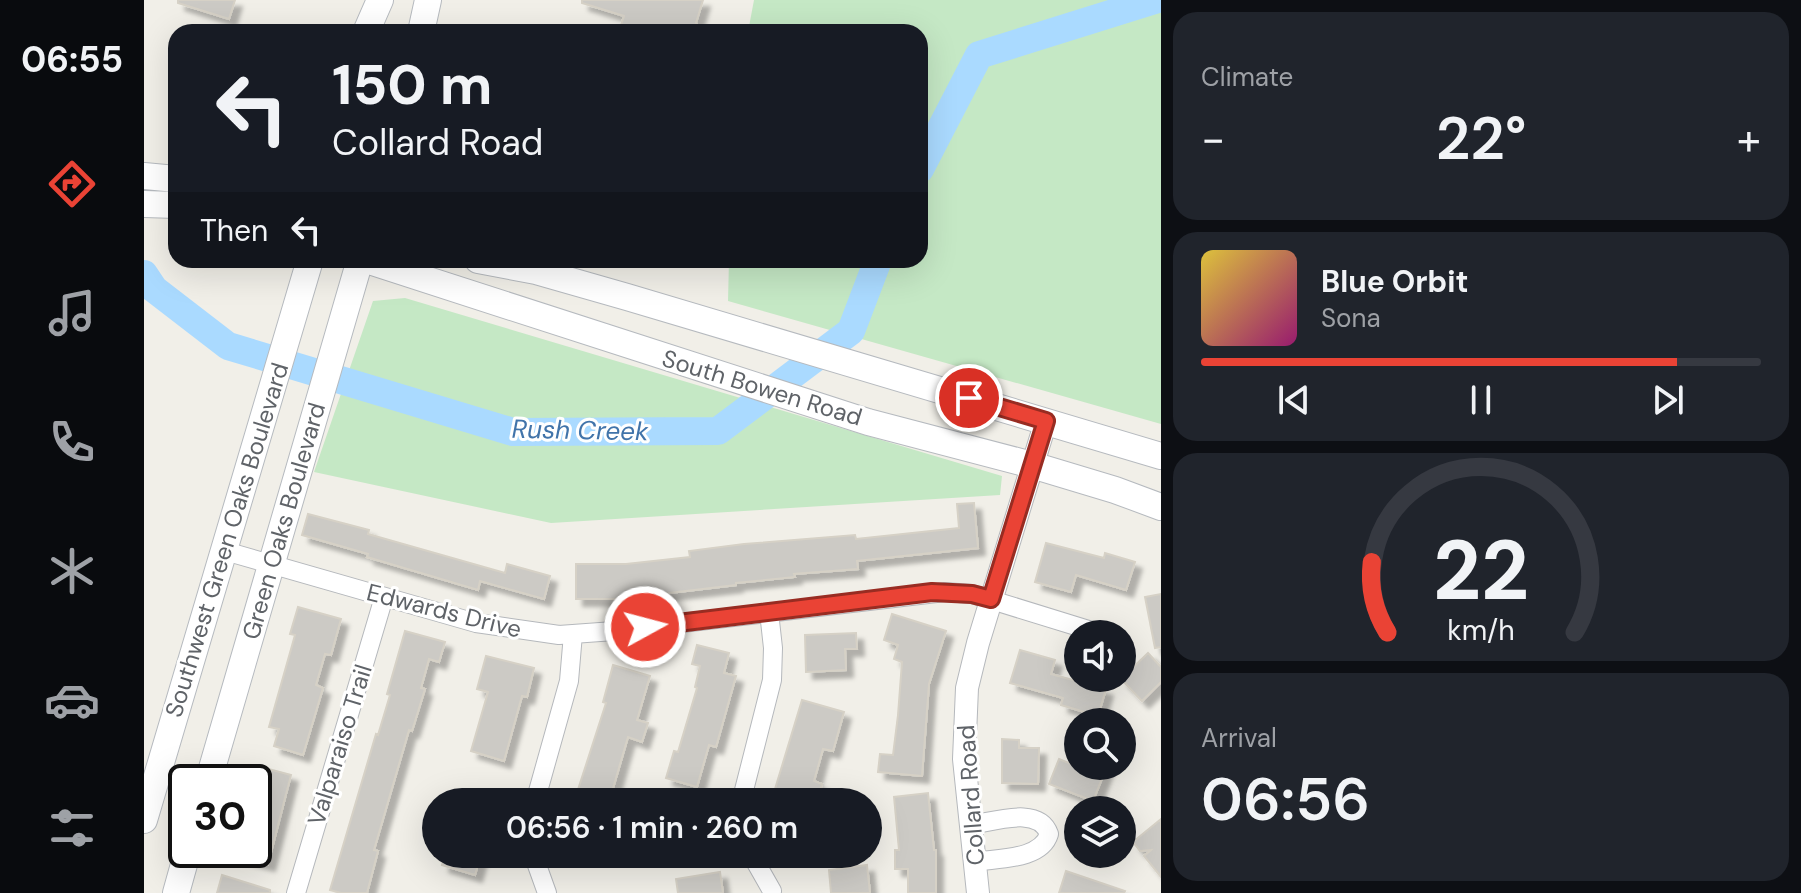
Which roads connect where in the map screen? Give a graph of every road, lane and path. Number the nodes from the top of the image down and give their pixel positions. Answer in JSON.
{"nodes":[{"id":1,"x":380,"y":0,"type":"edge"},
{"id":2,"x":428,"y":0,"type":"edge"},
{"id":3,"x":370,"y":24,"type":"edge"},
{"id":4,"x":375,"y":24,"type":"edge"},
{"id":5,"x":423,"y":24,"type":"edge"},
{"id":6,"x":144,"y":176,"type":"edge"},
{"id":7,"x":168,"y":178,"type":"edge"},
{"id":8,"x":144,"y":204,"type":"edge"},
{"id":9,"x":168,"y":205,"type":"edge"},
{"id":10,"x":308,"y":268,"type":"edge"},
{"id":11,"x":360,"y":268,"type":"edge"},
{"id":12,"x":388,"y":268,"type":"edge"},
{"id":13,"x":533,"y":268,"type":"edge"},
{"id":14,"x":627,"y":297,"type":"junction"},
{"id":15,"x":613,"y":340,"type":"junction"},
{"id":16,"x":1046,"y":421,"type":"junction"},
{"id":17,"x":1161,"y":456,"type":"edge"},
{"id":18,"x":1032,"y":465,"type":"junction"},
{"id":19,"x":1161,"y":507,"type":"edge"},
{"id":20,"x":225,"y":551,"type":"junction"},
{"id":21,"x":272,"y":564,"type":"junction"},
{"id":22,"x":384,"y":597,"type":"junction"},
{"id":23,"x":991,"y":599,"type":"junction"},
{"id":24,"x":769,"y":612,"type":"junction"},
{"id":25,"x":1064,"y":622,"type":"edge"},
{"id":26,"x":573,"y":634,"type":"junction"},
{"id":27,"x":213,"y":764,"type":"edge"},
{"id":28,"x":539,"y":788,"type":"edge"},
{"id":29,"x":745,"y":788,"type":"edge"},
{"id":30,"x":144,"y":820,"type":"edge"},
{"id":31,"x":970,"y":825,"type":"junction"},
{"id":32,"x":975,"y":862,"type":"junction"},
{"id":33,"x":183,"y":868,"type":"edge"},
{"id":34,"x":538,"y":868,"type":"edge"},
{"id":35,"x":759,"y":868,"type":"edge"},
{"id":36,"x":772,"y":891,"type":"edge"},
{"id":37,"x":176,"y":893,"type":"edge"},
{"id":38,"x":296,"y":893,"type":"edge"},
{"id":39,"x":547,"y":893,"type":"edge"},
{"id":40,"x":978,"y":893,"type":"edge"}],
"edges":[{"from":1,"to":3,"type":"main road"},
{"from":1,"to":4,"type":"main road"},
{"from":2,"to":5,"type":"main road"},
{"from":6,"to":7,"type":"main road"},
{"from":8,"to":9,"type":"main road"},
{"from":10,"to":20,"type":"main road","name":"Southwest Green Oaks Boulevard"},
{"from":11,"to":21,"type":"main road","name":"Green Oaks Boulevard"},
{"from":12,"to":15,"type":"main road","name":"South Bowen Road"},
{"from":13,"to":14,"type":"main road","name":"South Bowen Road"},
{"from":14,"to":15,"type":"main road"},
{"from":14,"to":16,"type":"main road","name":"South Bowen Road"},
{"from":15,"to":18,"type":"main road","name":"South Bowen Road"},
{"from":16,"to":17,"type":"main road","name":"South Bowen Road"},
{"from":16,"to":18,"type":"street","name":"Collard Road"},
{"from":18,"to":19,"type":"main road","name":"South Bowen Road"},
{"from":18,"to":23,"type":"street","name":"Collard Road"},
{"from":20,"to":21,"type":"street","name":"Edwards Drive"},
{"from":20,"to":30,"type":"main road","name":"Southwest Green Oaks Boulevard"},
{"from":21,"to":22,"type":"street","name":"Edwards Drive"},
{"from":21,"to":27,"type":"main road","name":"Green Oaks Boulevard"},
{"from":22,"to":26,"type":"street","name":"Edwards Drive"},
{"from":22,"to":38,"type":"street","name":"Valparaiso Trail"},
{"from":23,"to":24,"type":"street","name":"Edwards Drive"},
{"from":23,"to":25,"type":"street","name":"Edwards Drive"},
{"from":23,"to":31,"type":"street","name":"Collard Road"},
{"from":24,"to":26,"type":"street","name":"Edwards Drive"},
{"from":24,"to":29,"type":"street"},
{"from":26,"to":28,"type":"street"},
{"from":31,"to":32,"type":"street","name":"Collard Road"},
{"from":31,"to":32,"type":"street"},
{"from":32,"to":40,"type":"street","name":"Collard Road"},
{"from":33,"to":37,"type":"main road"},
{"from":34,"to":39,"type":"street"},
{"from":35,"to":36,"type":"street"}]}
